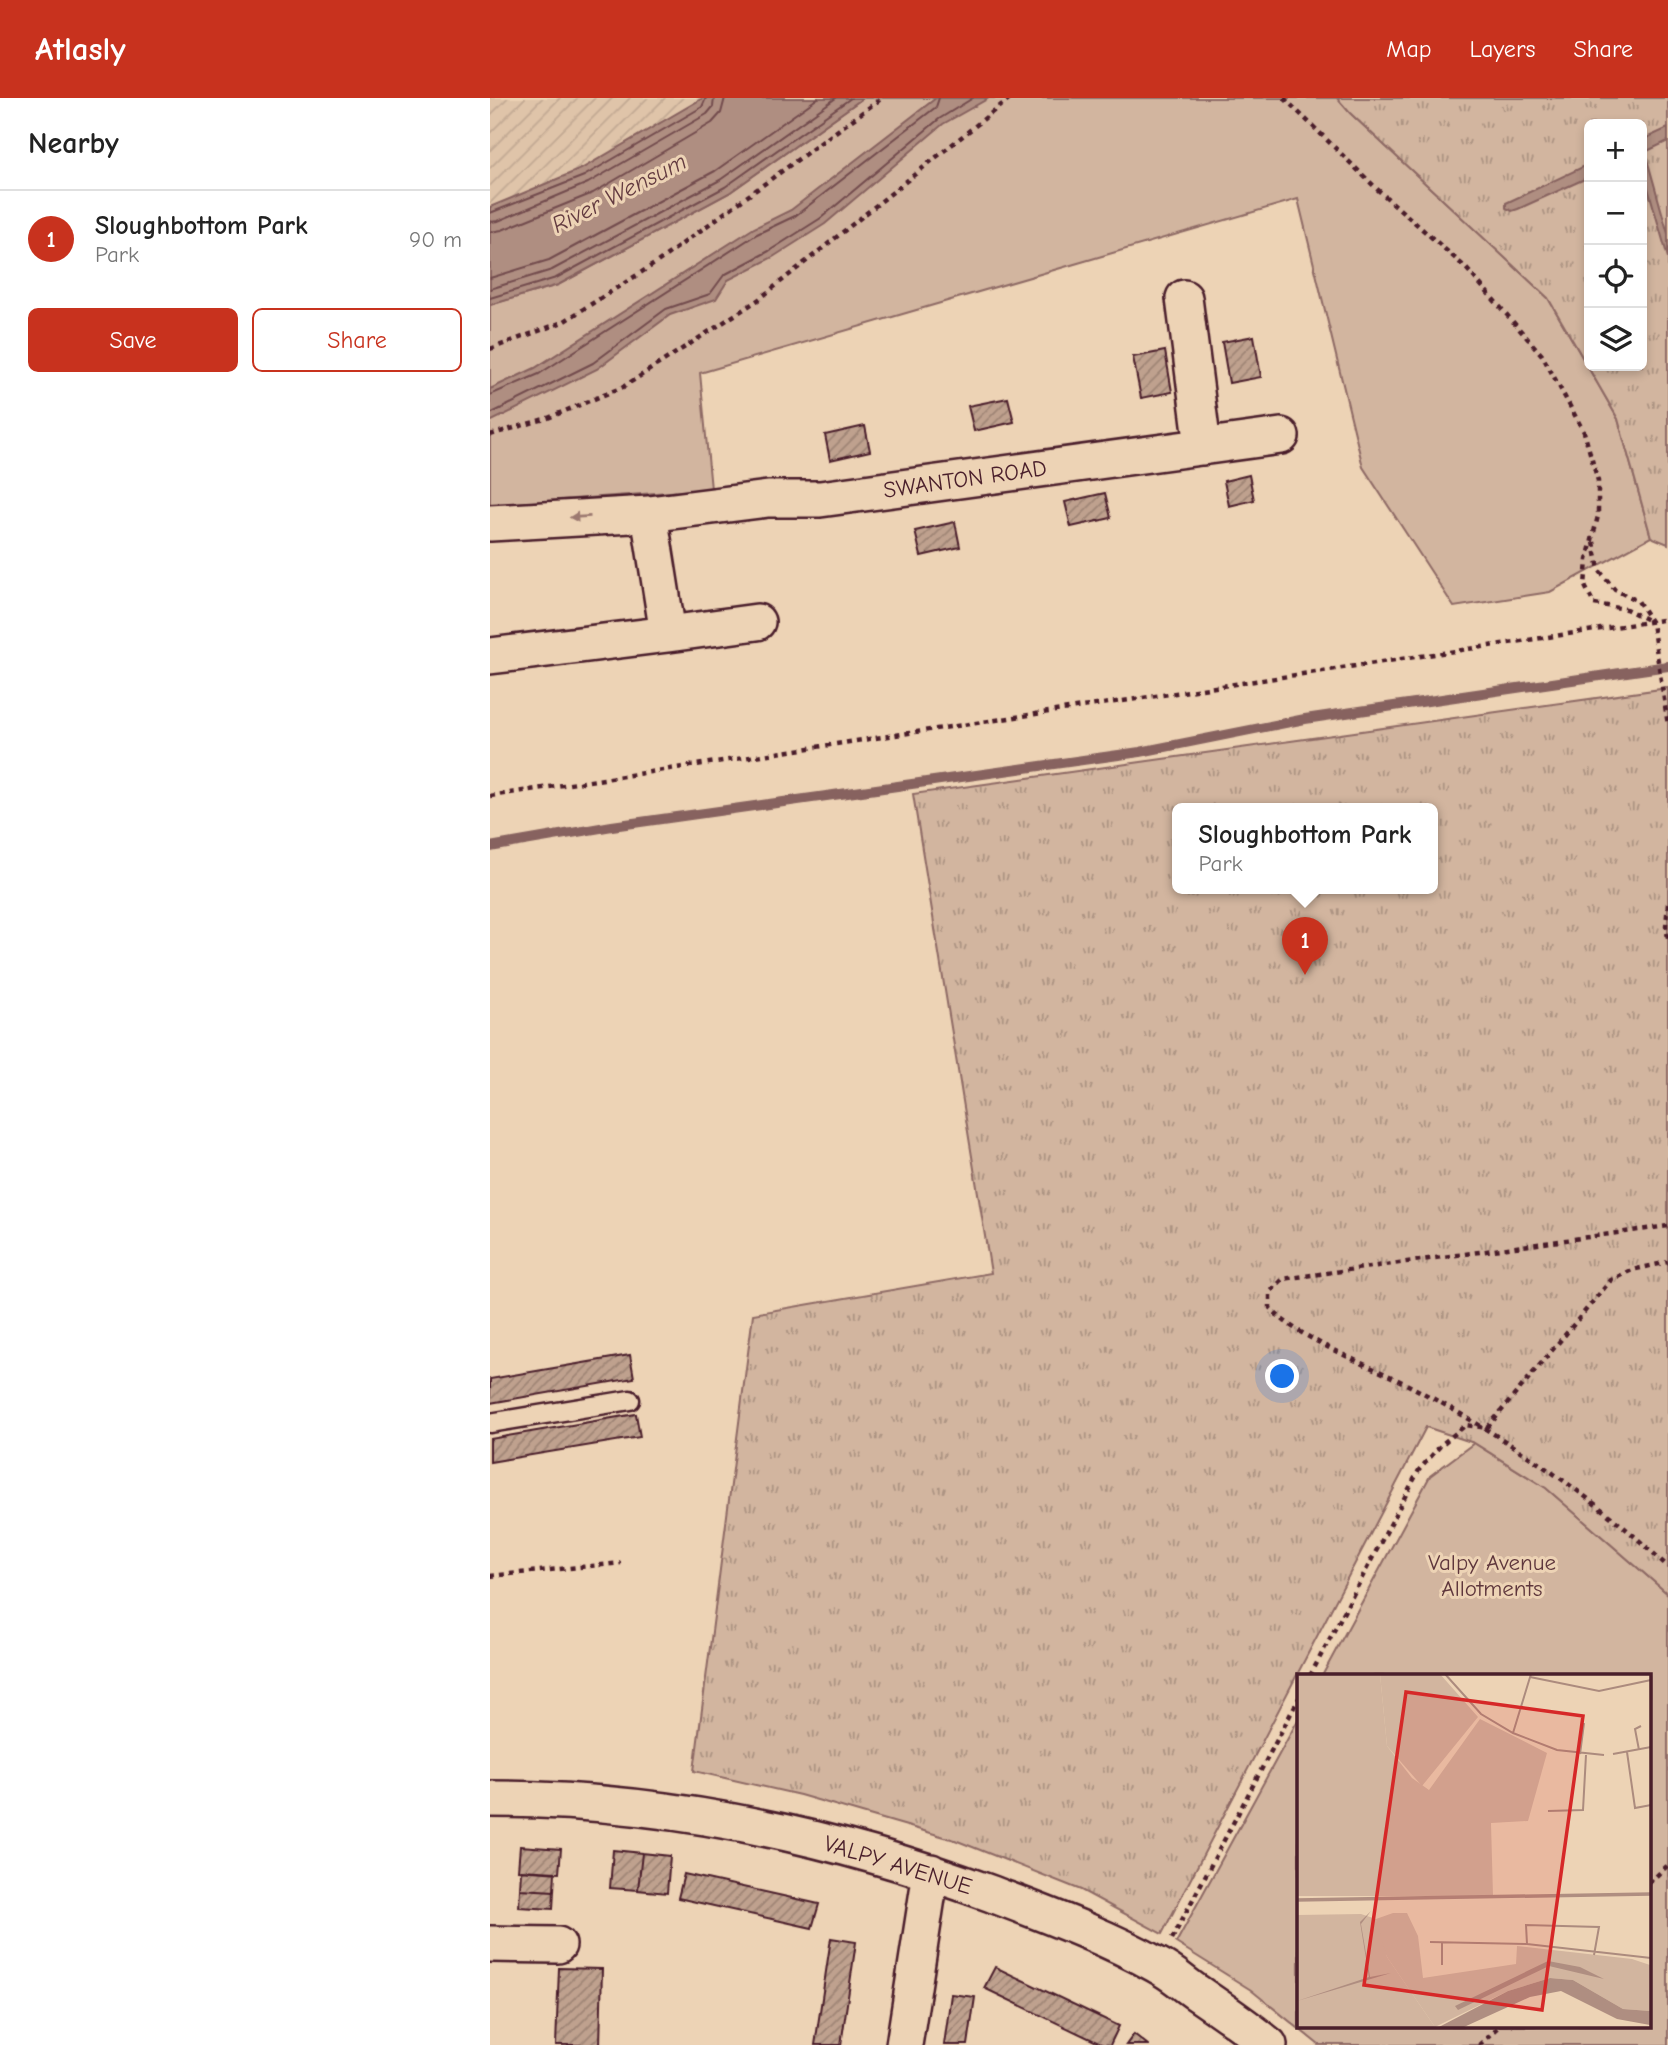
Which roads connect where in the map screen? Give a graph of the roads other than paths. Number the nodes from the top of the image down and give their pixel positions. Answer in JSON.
{"nodes":[{"id":1,"x":1184,"y":298,"type":"dead end"},
{"id":2,"x":1281,"y":436,"type":"dead end"},
{"id":3,"x":1203,"y":447,"type":"junction"},
{"id":4,"x":649,"y":514,"type":"junction"},
{"id":5,"x":490,"y":523,"type":"edge"},
{"id":6,"x":757,"y":622,"type":"dead end"},
{"id":7,"x":668,"y":634,"type":"junction"},
{"id":8,"x":490,"y":656,"type":"edge"},
{"id":9,"x":630,"y":1401,"type":"dead end"},
{"id":10,"x":490,"y":1423,"type":"edge"},
{"id":11,"x":490,"y":1799,"type":"edge"},
{"id":12,"x":931,"y":1872,"type":"junction"},
{"id":13,"x":490,"y":1944,"type":"edge"},
{"id":14,"x":558,"y":1945,"type":"dead end"},
{"id":15,"x":904,"y":2045,"type":"edge"},
{"id":16,"x":1269,"y":2045,"type":"edge"}],
"edges":[{"from":1,"to":3,"type":"street"},
{"from":2,"to":3,"type":"street","name":"SWANTON ROAD"},
{"from":3,"to":4,"type":"street","name":"SWANTON ROAD"},
{"from":4,"to":5,"type":"street","name":"SWANTON ROAD","one_way":true},
{"from":4,"to":7,"type":"street"},
{"from":6,"to":7,"type":"street"},
{"from":7,"to":8,"type":"street"},
{"from":9,"to":10,"type":"lane"},
{"from":11,"to":12,"type":"street","name":"VALPY AVENUE"},
{"from":12,"to":15,"type":"street"},
{"from":12,"to":16,"type":"street","name":"VALPY AVENUE"},
{"from":13,"to":14,"type":"street"}]}
